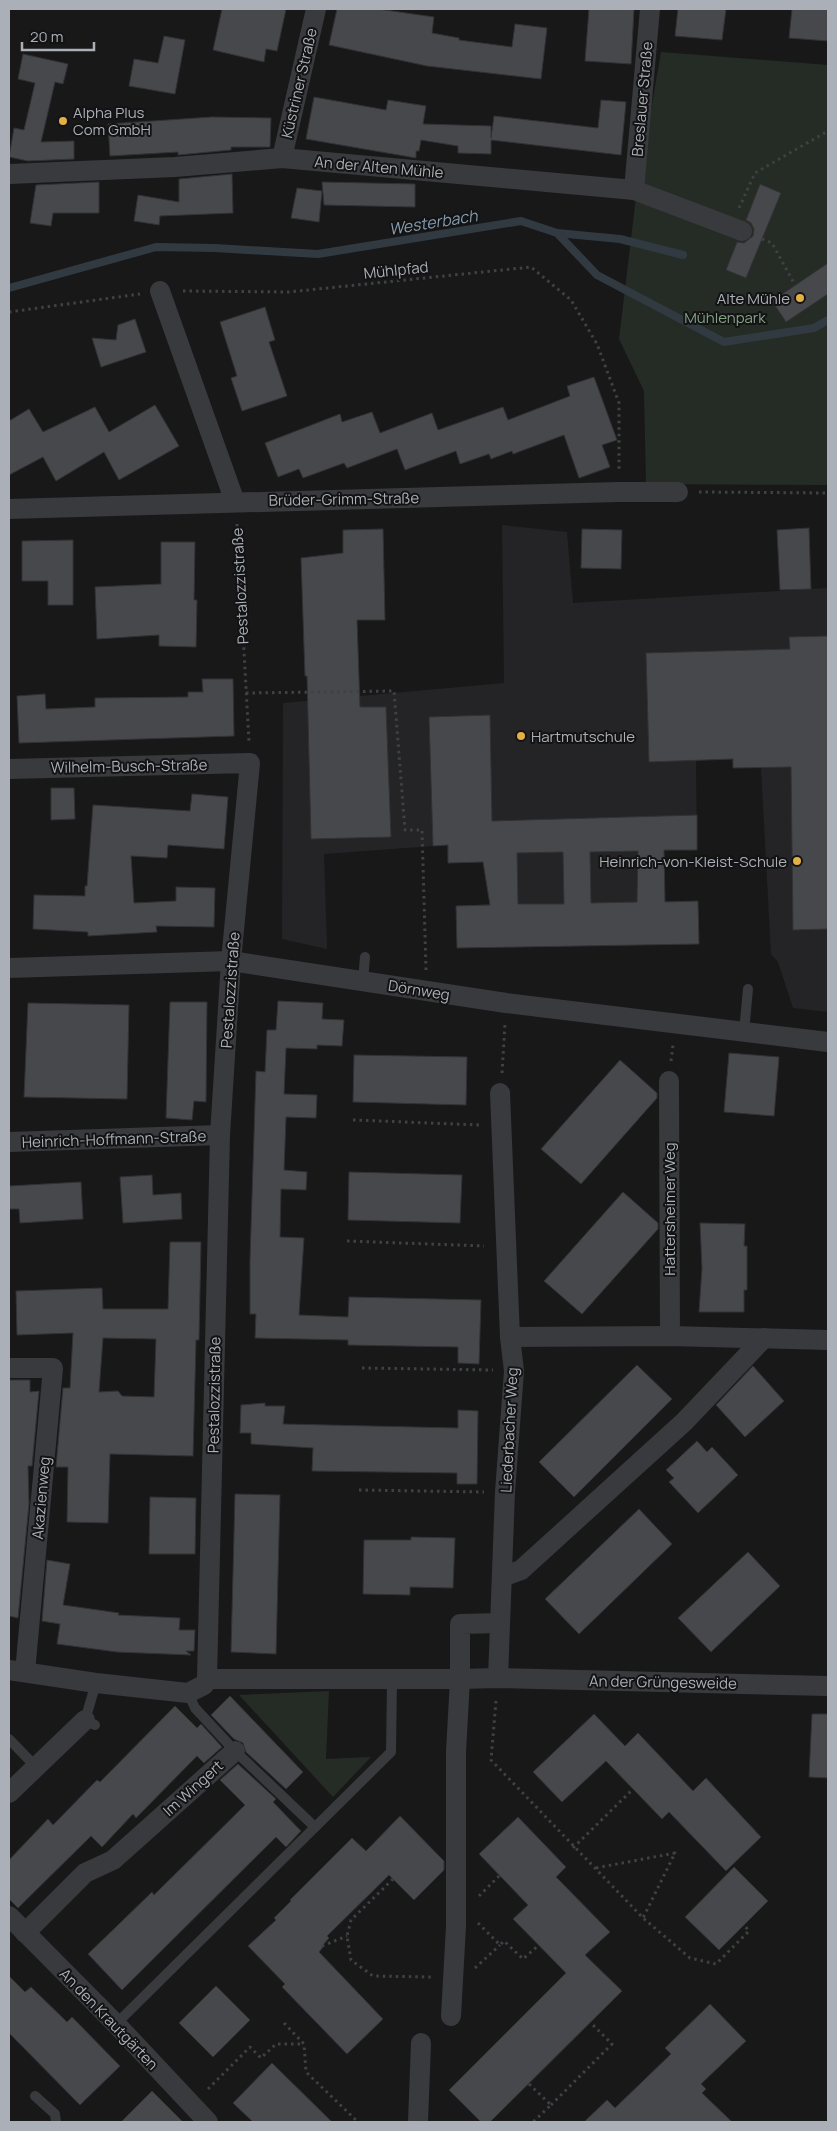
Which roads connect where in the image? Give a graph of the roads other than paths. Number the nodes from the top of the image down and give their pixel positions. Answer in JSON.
{"nodes":[{"id":1,"x":316,"y":9,"type":"edge"},
{"id":2,"x":650,"y":9,"type":"edge"},
{"id":3,"x":282,"y":158,"type":"junction"},
{"id":4,"x":9,"y":174,"type":"edge"},
{"id":5,"x":634,"y":190,"type":"junction"},
{"id":6,"x":736,"y":229,"type":"road end"},
{"id":7,"x":160,"y":291,"type":"road end"},
{"id":8,"x":678,"y":492,"type":"road end"},
{"id":9,"x":235,"y":502,"type":"junction"},
{"id":10,"x":9,"y":509,"type":"edge"},
{"id":11,"x":250,"y":763,"type":"joint"},
{"id":12,"x":9,"y":769,"type":"edge"},
{"id":13,"x":365,"y":957,"type":"dead end"},
{"id":14,"x":231,"y":961,"type":"junction"},
{"id":15,"x":9,"y":968,"type":"edge"},
{"id":16,"x":363,"y":981,"type":"junction"},
{"id":17,"x":748,"y":989,"type":"dead end"},
{"id":18,"x":744,"y":1032,"type":"junction"},
{"id":19,"x":828,"y":1042,"type":"edge"},
{"id":20,"x":669,"y":1081,"type":"road end"},
{"id":21,"x":500,"y":1093,"type":"road end"},
{"id":22,"x":220,"y":1135,"type":"junction"},
{"id":23,"x":9,"y":1142,"type":"edge"},
{"id":24,"x":670,"y":1336,"type":"junction"},
{"id":25,"x":510,"y":1337,"type":"junction"},
{"id":26,"x":764,"y":1338,"type":"junction"},
{"id":27,"x":828,"y":1340,"type":"edge"},
{"id":28,"x":9,"y":1368,"type":"edge"},
{"id":29,"x":502,"y":1577,"type":"junction"},
{"id":30,"x":500,"y":1623,"type":"junction"},
{"id":31,"x":17,"y":1671,"type":"edge"},
{"id":32,"x":498,"y":1678,"type":"junction"},
{"id":33,"x":207,"y":1679,"type":"junction"},
{"id":34,"x":392,"y":1679,"type":"junction"},
{"id":35,"x":460,"y":1679,"type":"junction"},
{"id":36,"x":96,"y":1683,"type":"junction"},
{"id":37,"x":828,"y":1686,"type":"edge"},
{"id":38,"x":188,"y":1693,"type":"junction"},
{"id":39,"x":90,"y":1723,"type":"joint"},
{"id":40,"x":9,"y":1739,"type":"edge"},
{"id":41,"x":234,"y":1750,"type":"junction"},
{"id":42,"x":36,"y":1768,"type":"junction"},
{"id":43,"x":9,"y":1793,"type":"edge"},
{"id":44,"x":315,"y":1827,"type":"junction"},
{"id":45,"x":9,"y":1916,"type":"edge"},
{"id":46,"x":25,"y":1933,"type":"junction"},
{"id":47,"x":452,"y":2016,"type":"dead end"},
{"id":48,"x":116,"y":2024,"type":"junction"},
{"id":49,"x":421,"y":2043,"type":"dead end"},
{"id":50,"x":35,"y":2096,"type":"dead end"},
{"id":51,"x":56,"y":2122,"type":"edge"},
{"id":52,"x":208,"y":2122,"type":"edge"},
{"id":53,"x":418,"y":2122,"type":"edge"}],
"edges":[{"from":1,"to":3,"type":"street","name":"Küstriner Straße"},
{"from":2,"to":5,"type":"street","name":"Breslauer Straße"},
{"from":3,"to":4,"type":"street","name":"An der Alten Mühle"},
{"from":3,"to":5,"type":"street","name":"An der Alten Mühle"},
{"from":5,"to":6,"type":"street","name":"An der Alten Mühle"},
{"from":7,"to":9,"type":"street"},
{"from":8,"to":9,"type":"street","name":"Brüder-Grimm-Straße"},
{"from":9,"to":10,"type":"street","name":"Brüder-Grimm-Straße"},
{"from":11,"to":12,"type":"street","name":"Wilhelm-Busch-Straße"},
{"from":11,"to":14,"type":"street","name":"Pestalozzistraße"},
{"from":13,"to":16,"type":"lane"},
{"from":14,"to":15,"type":"street","name":"Dörnweg"},
{"from":14,"to":16,"type":"street","name":"Dörnweg"},
{"from":14,"to":22,"type":"street","name":"Pestalozzistraße"},
{"from":16,"to":18,"type":"street","name":"Dörnweg"},
{"from":17,"to":18,"type":"lane"},
{"from":18,"to":19,"type":"street","name":"Dörnweg"},
{"from":20,"to":24,"type":"street","name":"Hattersheimer Weg"},
{"from":21,"to":25,"type":"street","name":"Liederbacher Weg"},
{"from":22,"to":23,"type":"street","name":"Heinrich-Hoffmann-Straße"},
{"from":22,"to":33,"type":"street","name":"Pestalozzistraße"},
{"from":24,"to":25,"type":"street"},
{"from":24,"to":26,"type":"street"},
{"from":25,"to":29,"type":"street","name":"Liederbacher Weg"},
{"from":26,"to":27,"type":"street"},
{"from":26,"to":29,"type":"street"},
{"from":28,"to":31,"type":"street","name":"Akazienweg"},
{"from":29,"to":30,"type":"street","name":"Liederbacher Weg"},
{"from":30,"to":32,"type":"street","name":"Liederbacher Weg"},
{"from":30,"to":35,"type":"street"},
{"from":31,"to":36,"type":"street"},
{"from":32,"to":35,"type":"street","name":"An der Grüngesweide"},
{"from":32,"to":37,"type":"street","name":"An der Grüngesweide"},
{"from":33,"to":34,"type":"street","name":"An der Grüngesweide"},
{"from":33,"to":38,"type":"street"},
{"from":34,"to":35,"type":"street","name":"An der Grüngesweide"},
{"from":34,"to":44,"type":"lane"},
{"from":35,"to":47,"type":"street"},
{"from":36,"to":38,"type":"street"},
{"from":36,"to":39,"type":"lane"},
{"from":38,"to":41,"type":"lane","name":"Im Wingert"},
{"from":39,"to":42,"type":"street"},
{"from":40,"to":42,"type":"lane"},
{"from":41,"to":44,"type":"lane"},
{"from":41,"to":46,"type":"street","name":"Im Wingert"},
{"from":42,"to":43,"type":"street"},
{"from":44,"to":48,"type":"lane"},
{"from":45,"to":46,"type":"street","name":"An den Krautgärten"},
{"from":46,"to":48,"type":"street","name":"An den Krautgärten"},
{"from":48,"to":52,"type":"street","name":"An den Krautgärten"},
{"from":49,"to":53,"type":"street"},
{"from":50,"to":51,"type":"lane"}]}
